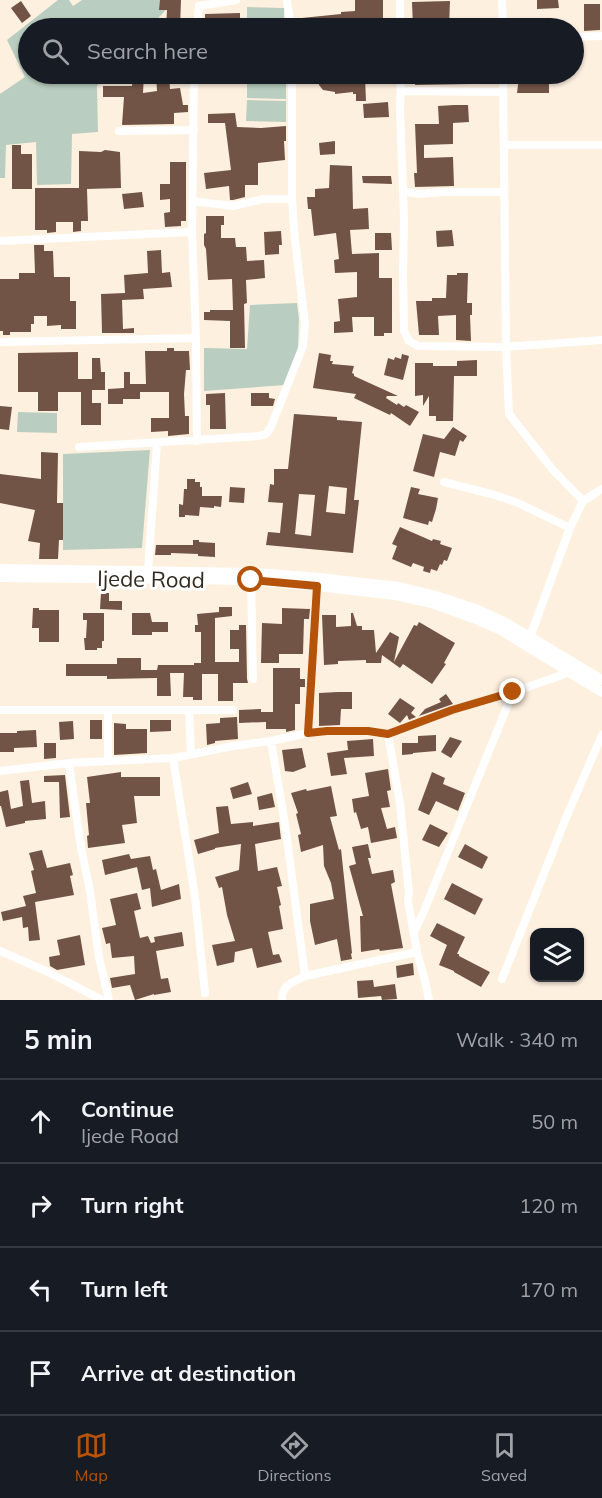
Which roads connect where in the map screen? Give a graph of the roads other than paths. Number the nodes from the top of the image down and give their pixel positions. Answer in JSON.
{"nodes":[{"id":1,"x":236,"y":0,"type":"edge"},
{"id":2,"x":287,"y":0,"type":"edge"},
{"id":3,"x":400,"y":0,"type":"edge"},
{"id":4,"x":502,"y":0,"type":"edge"},
{"id":5,"x":196,"y":3,"type":"edge"},
{"id":6,"x":197,"y":18,"type":"edge"},
{"id":7,"x":290,"y":18,"type":"edge"},
{"id":8,"x":400,"y":18,"type":"edge"},
{"id":9,"x":503,"y":18,"type":"edge"},
{"id":10,"x":602,"y":36,"type":"edge"},
{"id":11,"x":584,"y":37,"type":"edge"},
{"id":12,"x":194,"y":84,"type":"edge"},
{"id":13,"x":292,"y":84,"type":"edge"},
{"id":14,"x":401,"y":84,"type":"edge"},
{"id":15,"x":503,"y":84,"type":"edge"},
{"id":16,"x":401,"y":91,"type":"junction"},
{"id":17,"x":503,"y":92,"type":"junction"},
{"id":18,"x":194,"y":130,"type":"junction"},
{"id":19,"x":119,"y":131,"type":"dead end"},
{"id":20,"x":504,"y":145,"type":"junction"},
{"id":21,"x":602,"y":145,"type":"edge"},
{"id":22,"x":403,"y":191,"type":"junction"},
{"id":23,"x":504,"y":192,"type":"junction"},
{"id":24,"x":292,"y":199,"type":"junction"},
{"id":25,"x":192,"y":201,"type":"junction"},
{"id":26,"x":192,"y":232,"type":"junction"},
{"id":27,"x":0,"y":241,"type":"edge"},
{"id":28,"x":196,"y":338,"type":"junction"},
{"id":29,"x":602,"y":340,"type":"edge"},
{"id":30,"x":0,"y":342,"type":"edge"},
{"id":31,"x":506,"y":347,"type":"junction"},
{"id":32,"x":197,"y":441,"type":"junction"},
{"id":33,"x":157,"y":443,"type":"junction"},
{"id":34,"x":79,"y":447,"type":"dead end"},
{"id":35,"x":444,"y":482,"type":"dead end"},
{"id":36,"x":602,"y":489,"type":"edge"},
{"id":37,"x":583,"y":501,"type":"junction"},
{"id":38,"x":570,"y":528,"type":"junction"},
{"id":39,"x":0,"y":569,"type":"edge"},
{"id":40,"x":148,"y":571,"type":"junction"},
{"id":41,"x":195,"y":576,"type":"junction"},
{"id":42,"x":0,"y":577,"type":"edge"},
{"id":43,"x":251,"y":580,"type":"junction"},
{"id":44,"x":317,"y":586,"type":"junction"},
{"id":45,"x":530,"y":637,"type":"junction"},
{"id":46,"x":571,"y":672,"type":"junction"},
{"id":47,"x":253,"y":679,"type":"dead end"},
{"id":48,"x":602,"y":680,"type":"edge"},
{"id":49,"x":513,"y":692,"type":"junction"},
{"id":50,"x":602,"y":692,"type":"edge"},
{"id":51,"x":0,"y":710,"type":"edge"},
{"id":52,"x":108,"y":710,"type":"junction"},
{"id":53,"x":189,"y":710,"type":"junction"},
{"id":54,"x":233,"y":710,"type":"dead end"},
{"id":55,"x":308,"y":733,"type":"junction"},
{"id":56,"x":388,"y":734,"type":"junction"},
{"id":57,"x":602,"y":735,"type":"edge"},
{"id":58,"x":271,"y":741,"type":"junction"},
{"id":59,"x":190,"y":754,"type":"junction"},
{"id":60,"x":173,"y":758,"type":"junction"},
{"id":61,"x":108,"y":761,"type":"junction"},
{"id":62,"x":69,"y":763,"type":"junction"},
{"id":63,"x":0,"y":771,"type":"edge"},
{"id":64,"x":414,"y":933,"type":"junction"},
{"id":65,"x":0,"y":951,"type":"edge"},
{"id":66,"x":417,"y":952,"type":"junction"},
{"id":67,"x":305,"y":976,"type":"junction"},
{"id":68,"x":502,"y":979,"type":"dead end"},
{"id":69,"x":205,"y":993,"type":"dead end"},
{"id":70,"x":86,"y":997,"type":"edge"},
{"id":71,"x":102,"y":1000,"type":"edge"},
{"id":72,"x":109,"y":1000,"type":"edge"},
{"id":73,"x":282,"y":1000,"type":"edge"},
{"id":74,"x":429,"y":1000,"type":"edge"}],
"edges":[{"from":1,"to":5,"type":"street"},
{"from":2,"to":7,"type":"street"},
{"from":3,"to":8,"type":"street"},
{"from":4,"to":9,"type":"street"},
{"from":5,"to":6,"type":"street"},
{"from":10,"to":11,"type":"street"},
{"from":12,"to":18,"type":"street"},
{"from":13,"to":24,"type":"street"},
{"from":14,"to":16,"type":"street"},
{"from":15,"to":17,"type":"street"},
{"from":16,"to":17,"type":"street"},
{"from":16,"to":22,"type":"street"},
{"from":17,"to":20,"type":"street"},
{"from":18,"to":19,"type":"street"},
{"from":18,"to":25,"type":"street"},
{"from":20,"to":21,"type":"street"},
{"from":20,"to":23,"type":"street"},
{"from":22,"to":23,"type":"street"},
{"from":22,"to":31,"type":"street"},
{"from":23,"to":31,"type":"street"},
{"from":24,"to":25,"type":"street"},
{"from":24,"to":32,"type":"street"},
{"from":25,"to":26,"type":"street"},
{"from":26,"to":27,"type":"street"},
{"from":26,"to":28,"type":"street"},
{"from":28,"to":30,"type":"street"},
{"from":28,"to":32,"type":"street"},
{"from":29,"to":31,"type":"street"},
{"from":31,"to":37,"type":"street"},
{"from":32,"to":33,"type":"street"},
{"from":33,"to":34,"type":"street"},
{"from":33,"to":40,"type":"street"},
{"from":35,"to":38,"type":"street"},
{"from":36,"to":37,"type":"street"},
{"from":37,"to":38,"type":"street"},
{"from":38,"to":45,"type":"street"},
{"from":39,"to":40,"type":"main road","name":"Ijede Road"},
{"from":40,"to":41,"type":"main road","name":"Ijede Road"},
{"from":41,"to":42,"type":"main road","name":"Ijede Road"},
{"from":41,"to":43,"type":"main road","name":"Ijede Road"},
{"from":41,"to":45,"type":"main road","name":"Ijede Road"},
{"from":43,"to":44,"type":"main road","name":"Ijede Road"},
{"from":43,"to":47,"type":"street"},
{"from":44,"to":46,"type":"main road","name":"Ijede Road"},
{"from":44,"to":55,"type":"street"},
{"from":45,"to":48,"type":"main road","name":"Ijede Road"},
{"from":46,"to":49,"type":"street"},
{"from":46,"to":50,"type":"main road","name":"Ijede Road"},
{"from":49,"to":56,"type":"street"},
{"from":49,"to":64,"type":"street"},
{"from":51,"to":52,"type":"street"},
{"from":52,"to":53,"type":"street"},
{"from":52,"to":61,"type":"street"},
{"from":53,"to":54,"type":"street"},
{"from":53,"to":59,"type":"street"},
{"from":55,"to":56,"type":"street"},
{"from":55,"to":58,"type":"street"},
{"from":56,"to":64,"type":"street"},
{"from":57,"to":68,"type":"street"},
{"from":58,"to":59,"type":"street"},
{"from":58,"to":67,"type":"street"},
{"from":59,"to":60,"type":"street"},
{"from":60,"to":61,"type":"street"},
{"from":60,"to":69,"type":"street"},
{"from":61,"to":62,"type":"street"},
{"from":62,"to":63,"type":"street"},
{"from":62,"to":72,"type":"street"},
{"from":64,"to":66,"type":"street"},
{"from":65,"to":70,"type":"street"},
{"from":66,"to":67,"type":"street"},
{"from":66,"to":74,"type":"street"},
{"from":67,"to":73,"type":"street"},
{"from":70,"to":71,"type":"street"}]}
